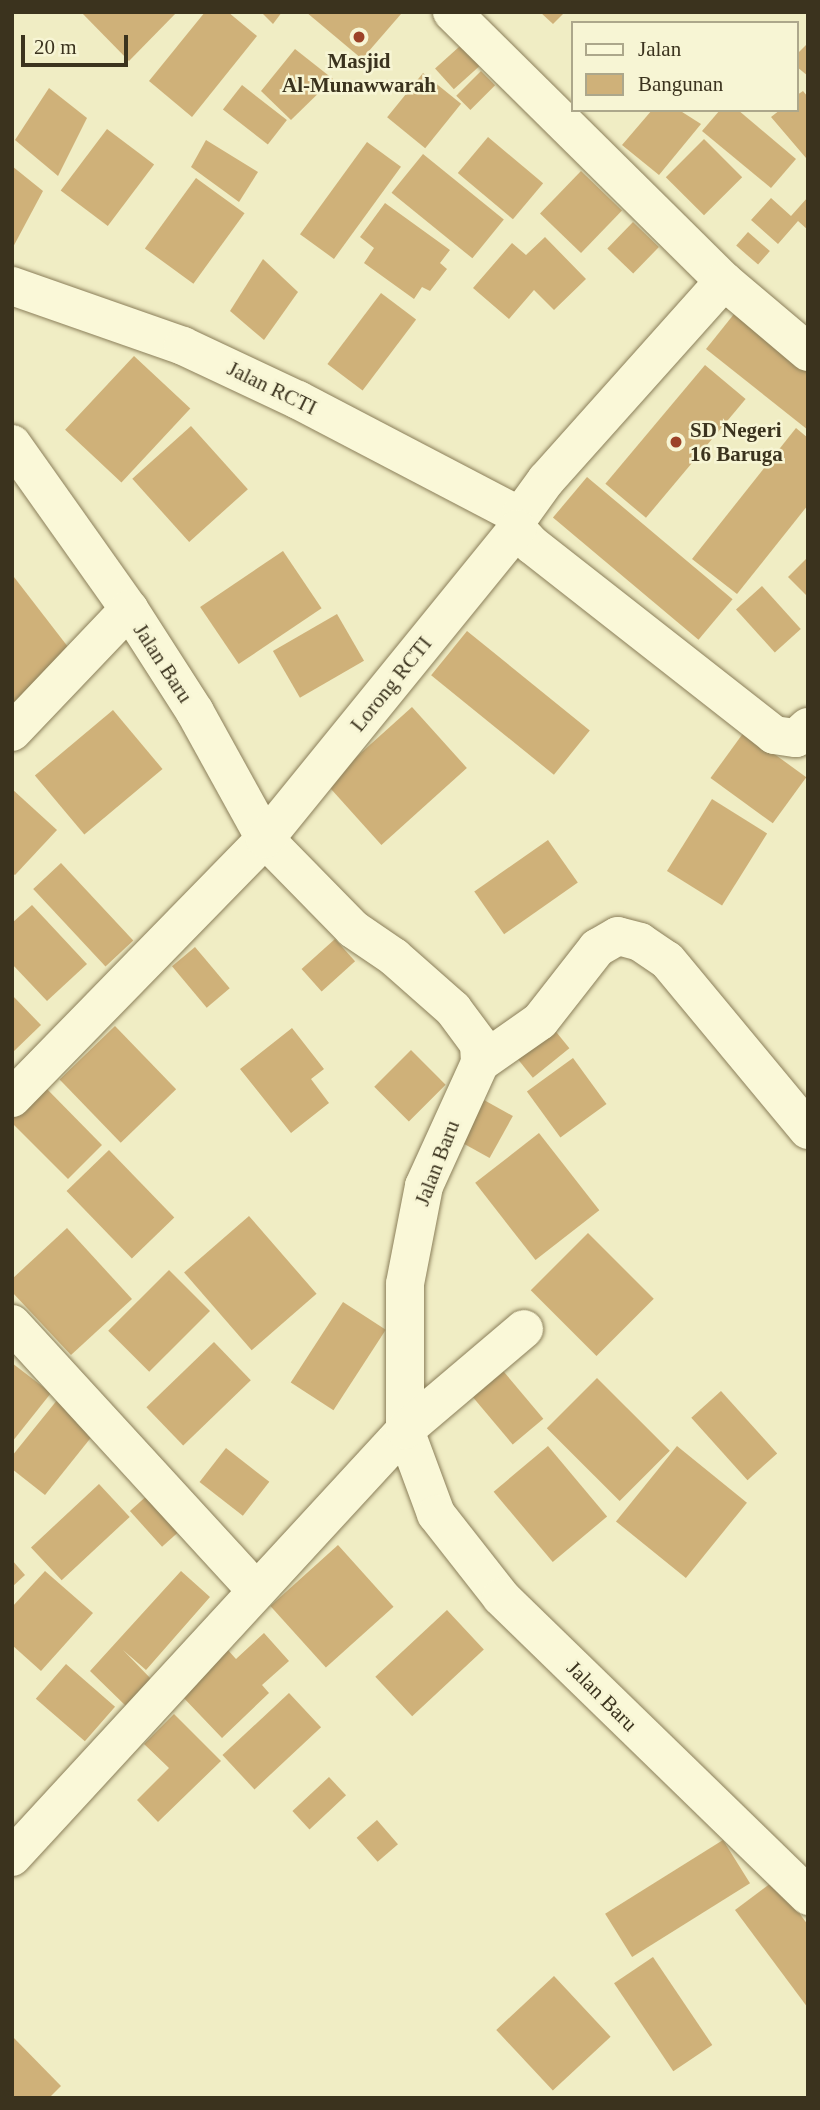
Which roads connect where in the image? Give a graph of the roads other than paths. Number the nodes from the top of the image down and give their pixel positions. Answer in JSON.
{"nodes":[{"id":1,"x":452,"y":12,"type":"edge"},
{"id":2,"x":724,"y":281,"type":"junction"},
{"id":3,"x":12,"y":286,"type":"edge"},
{"id":4,"x":808,"y":352,"type":"edge"},
{"id":5,"x":12,"y":444,"type":"edge"},
{"id":6,"x":519,"y":523,"type":"junction"},
{"id":7,"x":129,"y":610,"type":"junction"},
{"id":8,"x":808,"y":727,"type":"edge"},
{"id":9,"x":12,"y":732,"type":"edge"},
{"id":10,"x":265,"y":839,"type":"junction"},
{"id":11,"x":480,"y":1063,"type":"junction"},
{"id":12,"x":12,"y":1098,"type":"edge"},
{"id":13,"x":807,"y":1131,"type":"edge"},
{"id":14,"x":12,"y":1324,"type":"edge"},
{"id":15,"x":524,"y":1329,"type":"dead end"},
{"id":16,"x":405,"y":1430,"type":"junction"},
{"id":17,"x":257,"y":1591,"type":"junction"},
{"id":18,"x":12,"y":1857,"type":"edge"},
{"id":19,"x":808,"y":1895,"type":"edge"}],
"edges":[{"from":1,"to":2,"type":"street"},
{"from":2,"to":4,"type":"street"},
{"from":2,"to":6,"type":"street","name":"Lorong RCTI"},
{"from":3,"to":6,"type":"street","name":"Jalan RCTI"},
{"from":5,"to":7,"type":"street","name":"Jalan Baru"},
{"from":6,"to":8,"type":"street","name":"Jalan RCTI"},
{"from":6,"to":10,"type":"street","name":"Lorong RCTI"},
{"from":7,"to":9,"type":"street"},
{"from":7,"to":10,"type":"street","name":"Jalan Baru"},
{"from":10,"to":11,"type":"street","name":"Jalan Baru"},
{"from":10,"to":12,"type":"street","name":"Lorong RCTI"},
{"from":11,"to":13,"type":"street"},
{"from":11,"to":16,"type":"street","name":"Jalan Baru"},
{"from":14,"to":17,"type":"street"},
{"from":15,"to":16,"type":"street"},
{"from":16,"to":17,"type":"street"},
{"from":16,"to":19,"type":"street","name":"Jalan Baru"},
{"from":17,"to":18,"type":"street"}]}
